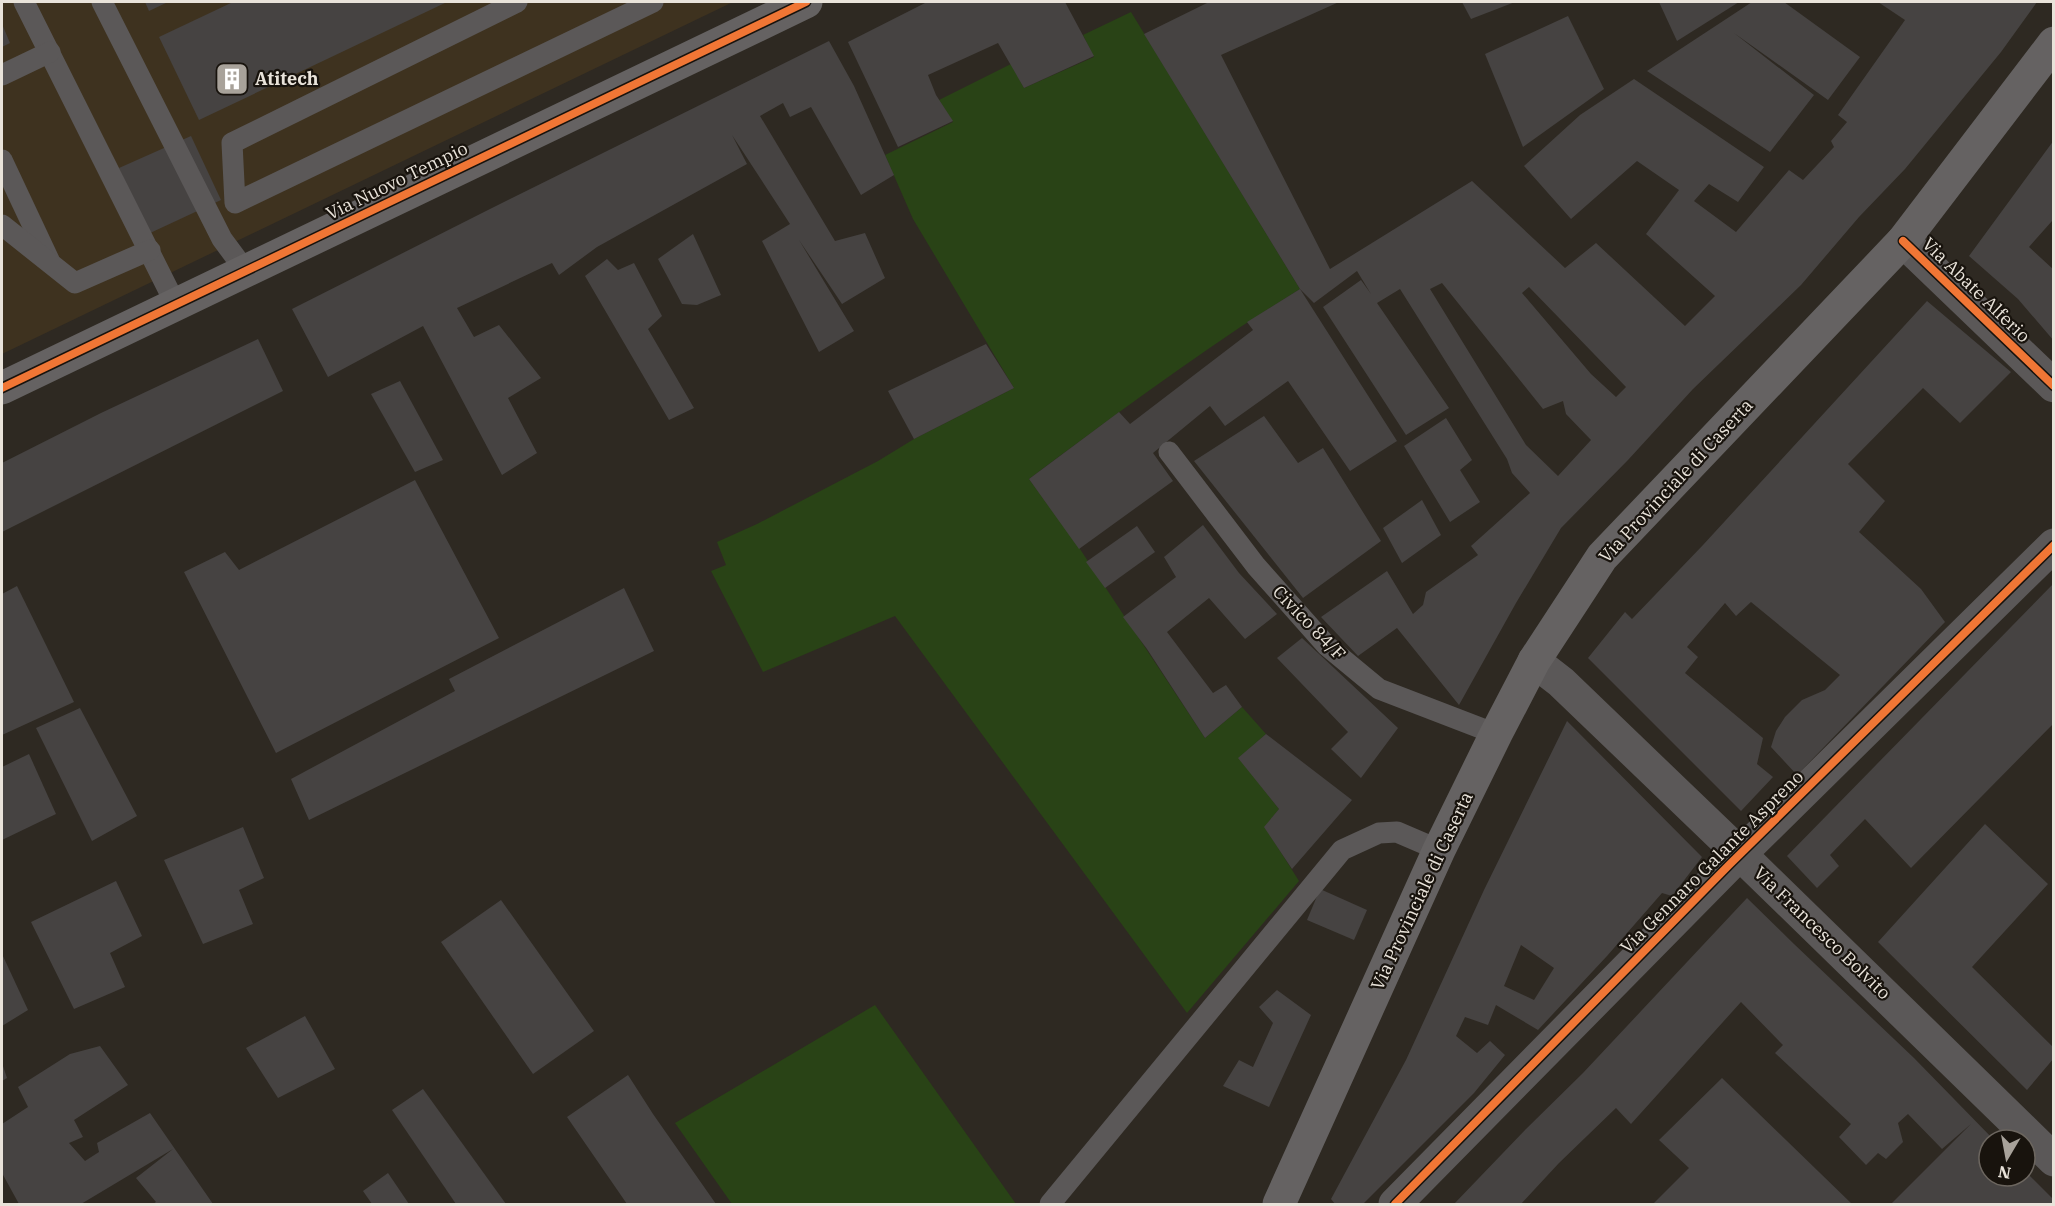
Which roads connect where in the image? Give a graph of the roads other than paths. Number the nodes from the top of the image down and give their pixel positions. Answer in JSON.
{"nodes":[{"id":1,"x":24,"y":2,"type":"edge"},
{"id":2,"x":102,"y":2,"type":"edge"},
{"id":3,"x":517,"y":2,"type":"edge"},
{"id":4,"x":653,"y":2,"type":"edge"},
{"id":5,"x":806,"y":2,"type":"edge"},
{"id":6,"x":2054,"y":43,"type":"edge"},
{"id":7,"x":50,"y":52,"type":"junction"},
{"id":8,"x":2,"y":75,"type":"edge"},
{"id":9,"x":2,"y":160,"type":"edge"},
{"id":10,"x":235,"y":204,"type":"junction"},
{"id":11,"x":2,"y":225,"type":"edge"},
{"id":12,"x":222,"y":239,"type":"junction"},
{"id":13,"x":1903,"y":241,"type":"junction"},
{"id":14,"x":150,"y":250,"type":"junction"},
{"id":15,"x":52,"y":265,"type":"junction"},
{"id":16,"x":245,"y":270,"type":"junction"},
{"id":17,"x":176,"y":305,"type":"junction"},
{"id":18,"x":2054,"y":386,"type":"edge"},
{"id":19,"x":2,"y":388,"type":"edge"},
{"id":20,"x":1169,"y":452,"type":"dead end"},
{"id":21,"x":2054,"y":545,"type":"edge"},
{"id":22,"x":1534,"y":661,"type":"junction"},
{"id":23,"x":1496,"y":734,"type":"junction"},
{"id":24,"x":1438,"y":850,"type":"junction"},
{"id":25,"x":1740,"y":854,"type":"junction"},
{"id":26,"x":2054,"y":1160,"type":"edge"},
{"id":27,"x":1050,"y":1204,"type":"edge"},
{"id":28,"x":1279,"y":1204,"type":"edge"},
{"id":29,"x":1395,"y":1204,"type":"edge"}],
"edges":[{"from":1,"to":7,"type":"lane"},
{"from":2,"to":12,"type":"lane"},
{"from":3,"to":10,"type":"lane"},
{"from":4,"to":10,"type":"lane"},
{"from":5,"to":16,"type":"main road","name":"Via Nuovo Tempio"},
{"from":6,"to":13,"type":"main road","name":"Via Provinciale di Caserta"},
{"from":7,"to":8,"type":"lane"},
{"from":7,"to":14,"type":"lane"},
{"from":9,"to":15,"type":"lane"},
{"from":10,"to":12,"type":"lane"},
{"from":11,"to":15,"type":"lane"},
{"from":12,"to":16,"type":"lane"},
{"from":13,"to":18,"type":"street","name":"Via Abate Alferio"},
{"from":13,"to":22,"type":"main road","name":"Via Provinciale di Caserta"},
{"from":14,"to":15,"type":"lane"},
{"from":14,"to":17,"type":"lane"},
{"from":16,"to":17,"type":"main road","name":"Via Nuovo Tempio"},
{"from":17,"to":19,"type":"main road","name":"Via Nuovo Tempio"},
{"from":20,"to":23,"type":"lane","name":"Civico 84/F"},
{"from":21,"to":25,"type":"street","name":"Via Gennaro Galante Aspreno"},
{"from":22,"to":23,"type":"main road","name":"Via Provinciale di Caserta"},
{"from":22,"to":25,"type":"street","name":"Via Francesco Bolvito"},
{"from":23,"to":24,"type":"main road","name":"Via Provinciale di Caserta"},
{"from":24,"to":27,"type":"lane"},
{"from":24,"to":28,"type":"main road","name":"Via Provinciale di Caserta"},
{"from":25,"to":26,"type":"street","name":"Via Francesco Bolvito"},
{"from":25,"to":29,"type":"street","name":"Via Gennaro Galante Aspreno"}]}
